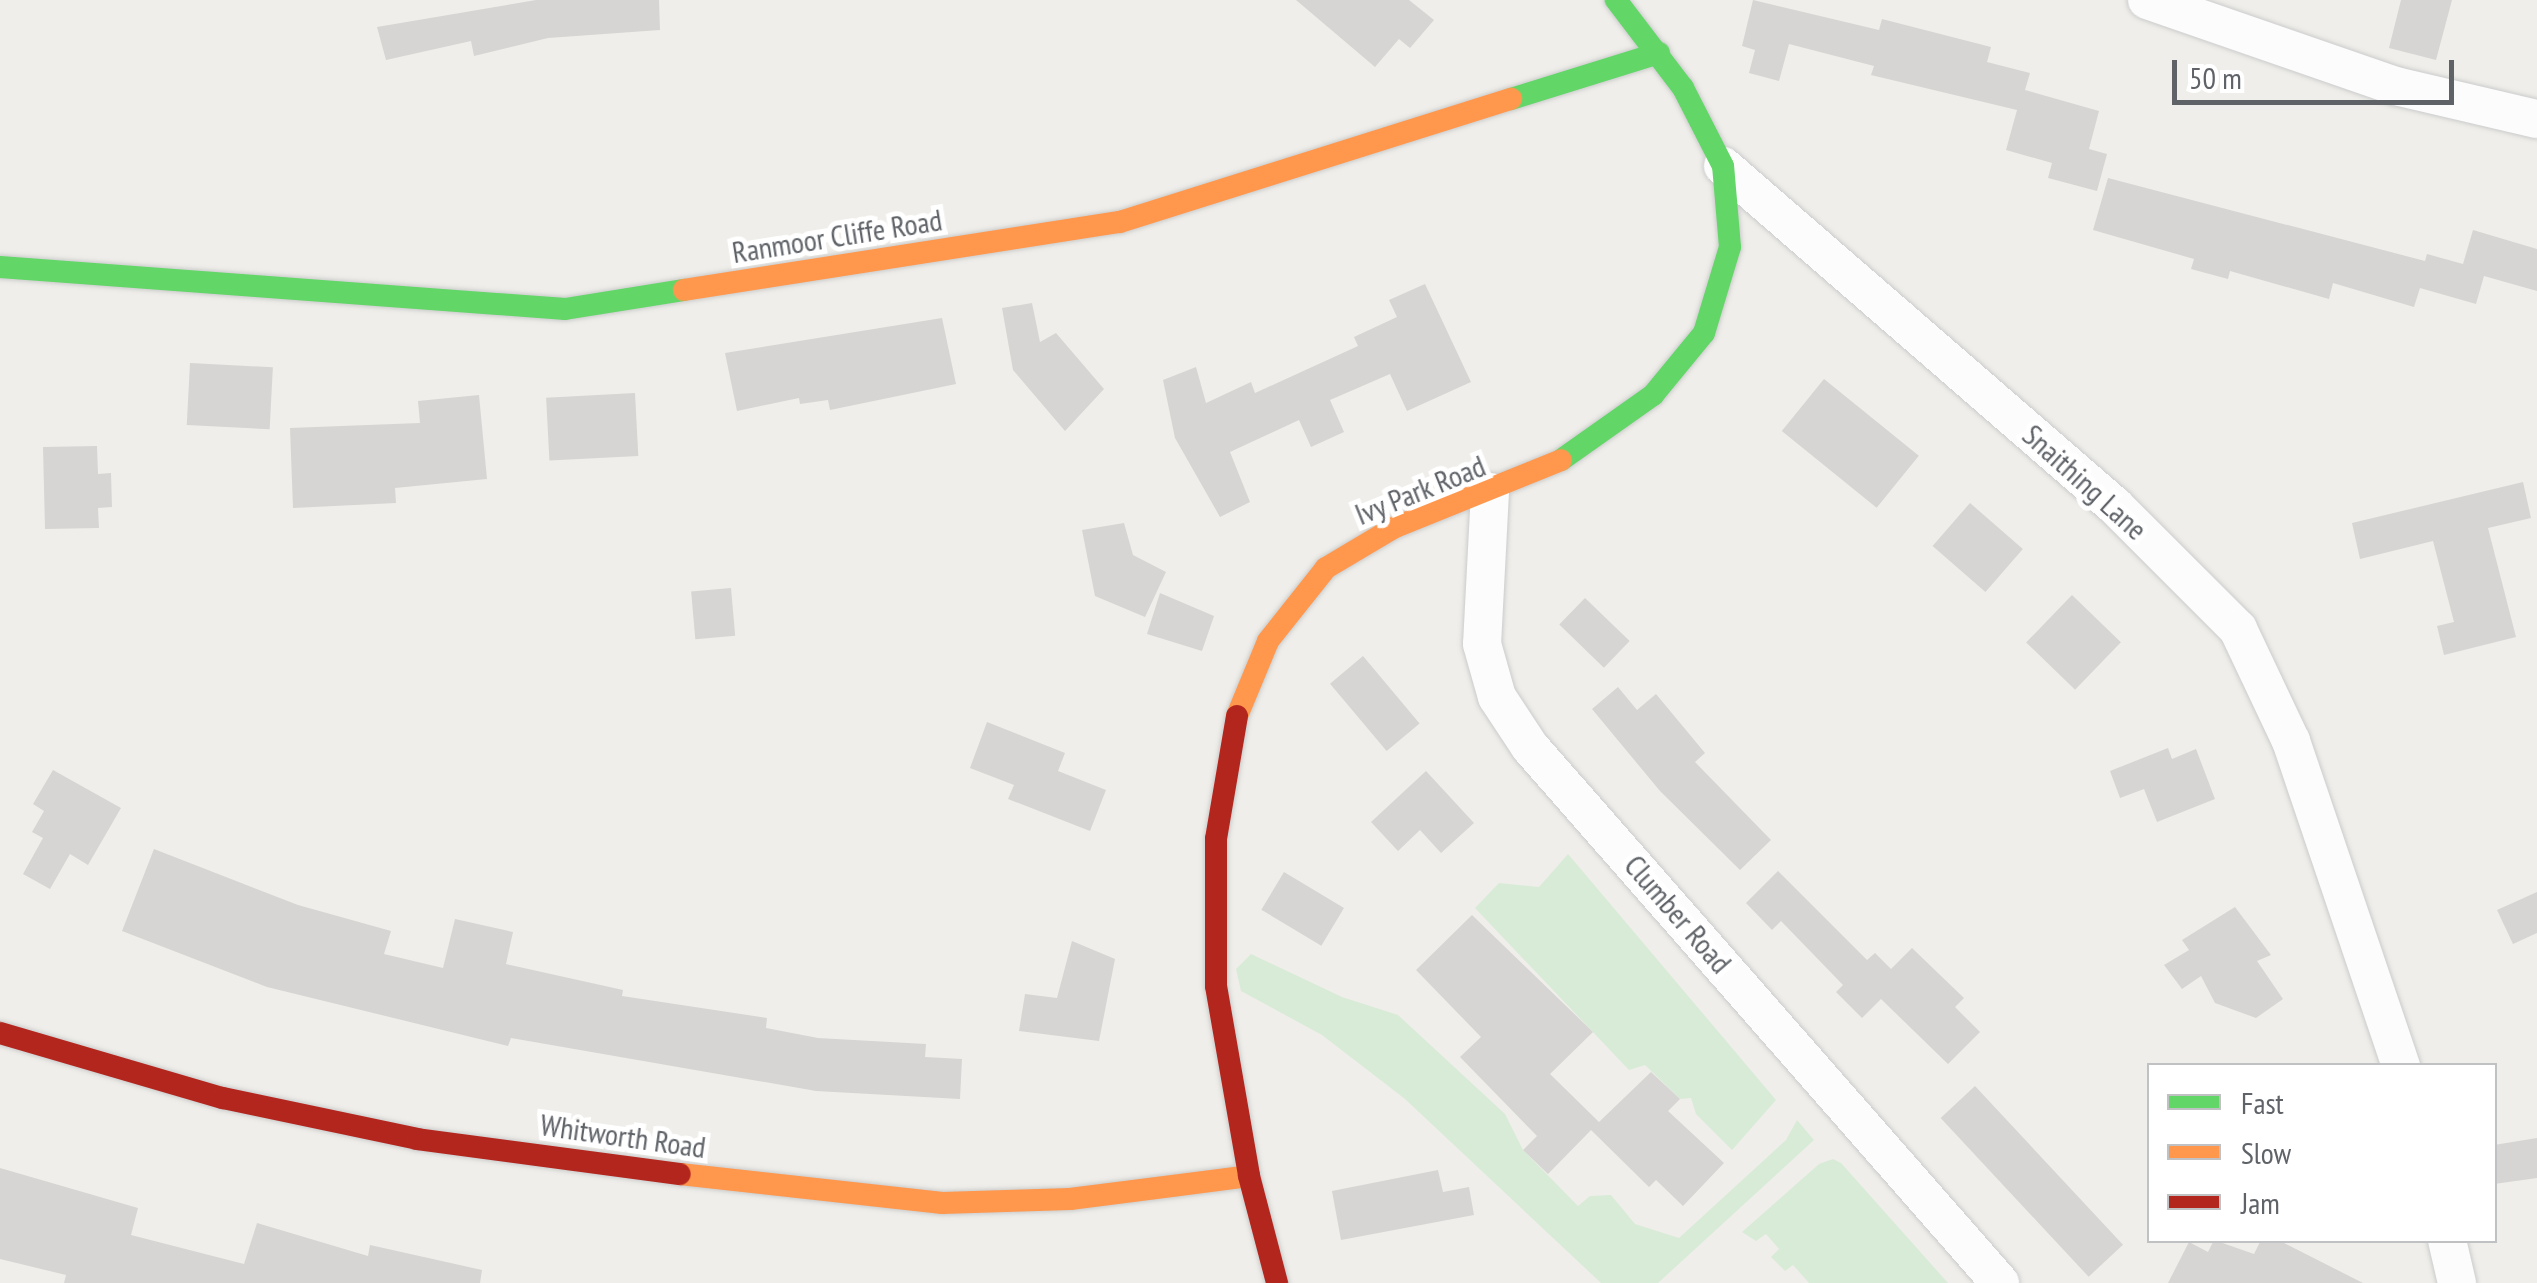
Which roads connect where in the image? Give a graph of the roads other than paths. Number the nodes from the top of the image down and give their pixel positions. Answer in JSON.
{"nodes":[{"id":1,"x":1616,"y":0,"type":"edge"},
{"id":2,"x":2147,"y":0,"type":"edge"},
{"id":3,"x":1659,"y":53,"type":"junction"},
{"id":4,"x":2537,"y":119,"type":"edge"},
{"id":5,"x":1723,"y":166,"type":"junction"},
{"id":6,"x":0,"y":267,"type":"edge"},
{"id":7,"x":1490,"y":492,"type":"junction"},
{"id":8,"x":0,"y":1033,"type":"edge"},
{"id":9,"x":2399,"y":1063,"type":"edge"},
{"id":10,"x":1249,"y":1176,"type":"junction"},
{"id":11,"x":2448,"y":1243,"type":"edge"},
{"id":12,"x":1276,"y":1283,"type":"edge"},
{"id":13,"x":2000,"y":1283,"type":"edge"},
{"id":14,"x":2457,"y":1283,"type":"edge"}],
"edges":[{"from":1,"to":3,"type":"street","name":"Snaithing Lane"},
{"from":2,"to":4,"type":"street"},
{"from":3,"to":5,"type":"street","name":"Snaithing Lane"},
{"from":3,"to":6,"type":"street","name":"Ranmoor Cliffe Road"},
{"from":5,"to":7,"type":"street","name":"Ivy Park Road"},
{"from":5,"to":9,"type":"street","name":"Snaithing Lane"},
{"from":7,"to":10,"type":"street","name":"Ivy Park Road"},
{"from":7,"to":13,"type":"street","name":"Clumber Road"},
{"from":8,"to":10,"type":"street","name":"Whitworth Road"},
{"from":10,"to":12,"type":"street","name":"Ivy Park Road"},
{"from":11,"to":14,"type":"street"}]}
